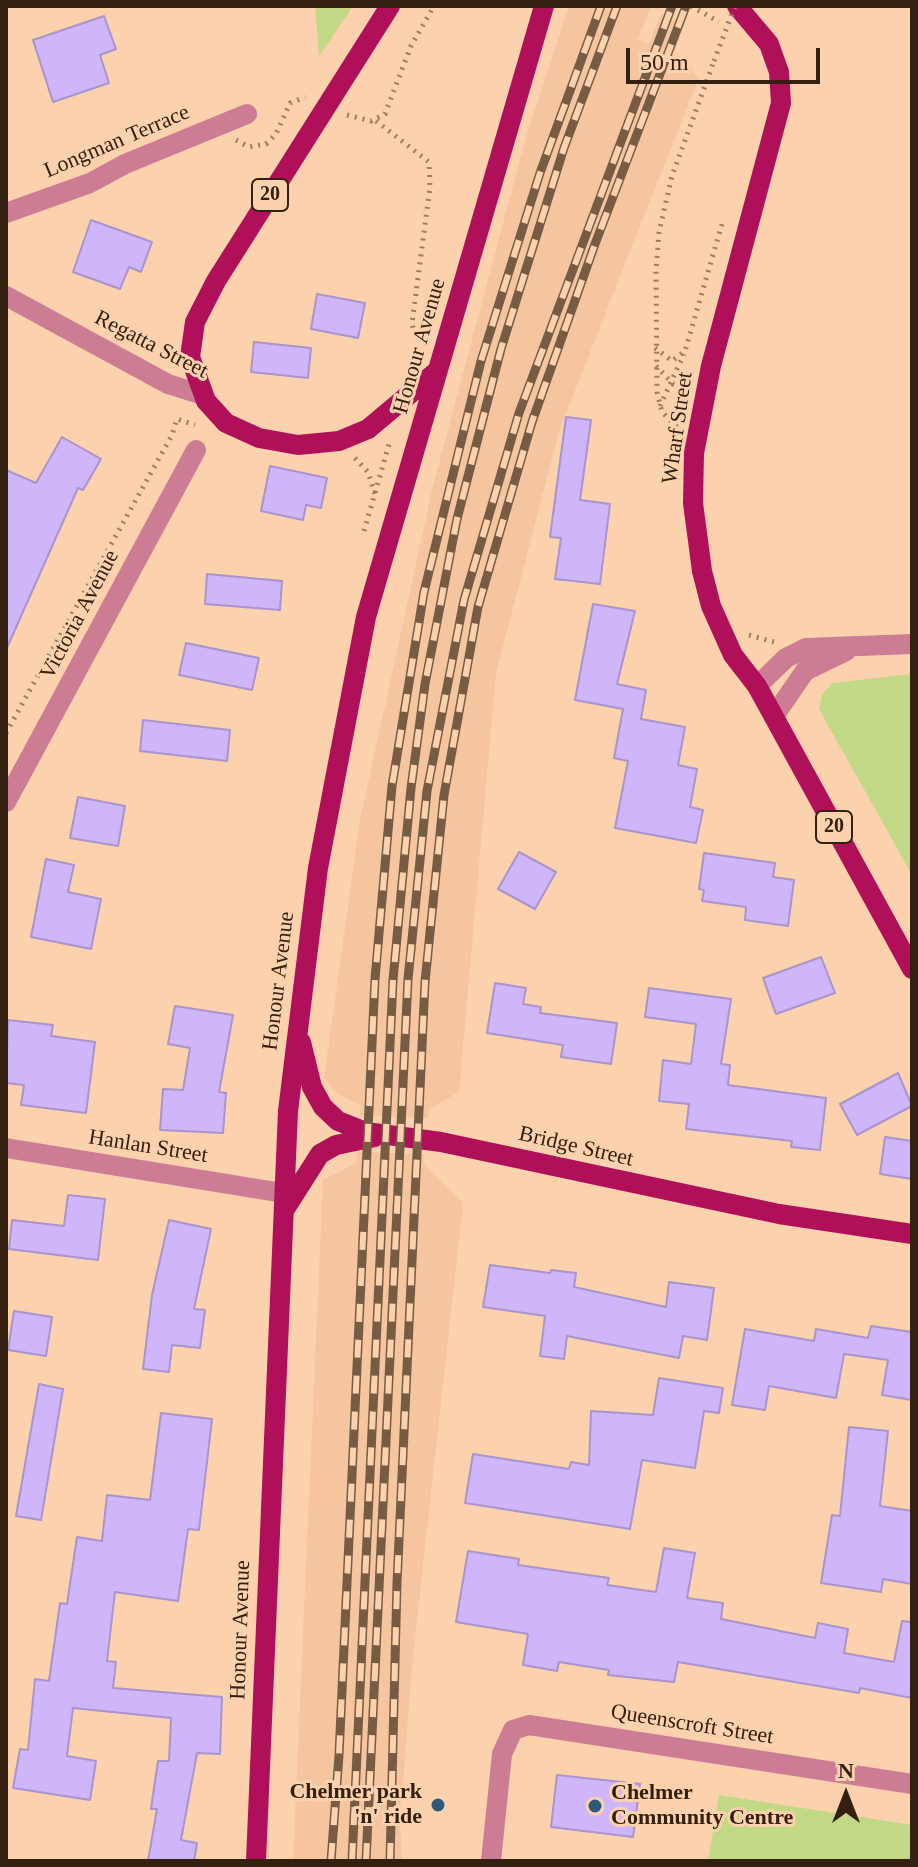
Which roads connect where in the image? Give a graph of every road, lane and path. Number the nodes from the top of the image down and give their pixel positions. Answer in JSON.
{"nodes":[{"id":1,"x":390,"y":6,"type":"edge"},
{"id":2,"x":434,"y":6,"type":"edge"},
{"id":3,"x":544,"y":6,"type":"edge"},
{"id":4,"x":691,"y":6,"type":"edge"},
{"id":5,"x":736,"y":6,"type":"edge"},
{"id":6,"x":737,"y":37,"type":"dead end"},
{"id":7,"x":328,"y":105,"type":"junction"},
{"id":8,"x":247,"y":114,"type":"dead end"},
{"id":9,"x":376,"y":121,"type":"junction"},
{"id":10,"x":221,"y":124,"type":"junction"},
{"id":11,"x":6,"y":213,"type":"edge"},
{"id":12,"x":723,"y":222,"type":"dead end"},
{"id":13,"x":6,"y":296,"type":"edge"},
{"id":14,"x":425,"y":332,"type":"dead end"},
{"id":15,"x":655,"y":348,"type":"junction"},
{"id":16,"x":685,"y":351,"type":"junction"},
{"id":17,"x":656,"y":366,"type":"junction"},
{"id":18,"x":436,"y":372,"type":"junction"},
{"id":19,"x":673,"y":384,"type":"junction"},
{"id":20,"x":203,"y":395,"type":"junction"},
{"id":21,"x":660,"y":407,"type":"junction"},
{"id":22,"x":683,"y":430,"type":"dead end"},
{"id":23,"x":196,"y":450,"type":"dead end"},
{"id":24,"x":348,"y":451,"type":"dead end"},
{"id":25,"x":375,"y":495,"type":"dead end"},
{"id":26,"x":742,"y":630,"type":"dead end"},
{"id":27,"x":784,"y":643,"type":"dead end"},
{"id":28,"x":912,"y":644,"type":"edge"},
{"id":29,"x":853,"y":648,"type":"junction"},
{"id":30,"x":757,"y":686,"type":"junction"},
{"id":31,"x":774,"y":716,"type":"junction"},
{"id":32,"x":6,"y":802,"type":"edge"},
{"id":33,"x":912,"y":969,"type":"edge"},
{"id":34,"x":297,"y":1023,"type":"junction"},
{"id":35,"x":382,"y":1136,"type":"junction"},
{"id":36,"x":6,"y":1148,"type":"edge"},
{"id":37,"x":283,"y":1193,"type":"junction"},
{"id":38,"x":282,"y":1216,"type":"junction"},
{"id":39,"x":912,"y":1234,"type":"edge"},
{"id":40,"x":912,"y":1784,"type":"edge"},
{"id":41,"x":256,"y":1861,"type":"edge"},
{"id":42,"x":491,"y":1861,"type":"edge"}],
"edges":[{"from":1,"to":7,"type":"main road","number":"20"},
{"from":2,"to":9,"type":"path"},
{"from":3,"to":18,"type":"main road","name":"Honour Avenue"},
{"from":4,"to":6,"type":"path"},
{"from":5,"to":15,"type":"path","bridge":true},
{"from":5,"to":30,"type":"main road","name":"Wharf Street","number":"20"},
{"from":7,"to":9,"type":"path"},
{"from":7,"to":10,"type":"path"},
{"from":7,"to":20,"type":"main road","number":"20"},
{"from":8,"to":10,"type":"street","name":"Longman Terrace"},
{"from":9,"to":14,"type":"path"},
{"from":10,"to":11,"type":"street","name":"Longman Terrace"},
{"from":12,"to":16,"type":"path"},
{"from":13,"to":20,"type":"street","name":"Regatta Street"},
{"from":15,"to":16,"type":"path"},
{"from":15,"to":17,"type":"path"},
{"from":16,"to":19,"type":"path"},
{"from":17,"to":19,"type":"path"},
{"from":17,"to":21,"type":"path"},
{"from":18,"to":20,"type":"main road","name":"Regatta Street","number":"20"},
{"from":18,"to":34,"type":"main road","name":"Honour Avenue"},
{"from":19,"to":21,"type":"path"},
{"from":21,"to":22,"type":"path"},
{"from":23,"to":32,"type":"street","name":"Victoria Avenue"},
{"from":24,"to":25,"type":"path"},
{"from":26,"to":27,"type":"path"},
{"from":28,"to":29,"type":"street"},
{"from":29,"to":30,"type":"street"},
{"from":29,"to":31,"type":"street"},
{"from":30,"to":31,"type":"main road","name":"Wharf Street","number":"20"},
{"from":31,"to":33,"type":"main road","name":"Wharf Street","number":"20"},
{"from":34,"to":35,"type":"main road","name":"Bridge Street"},
{"from":34,"to":37,"type":"main road","name":"Honour Avenue"},
{"from":35,"to":38,"type":"main road"},
{"from":35,"to":39,"type":"main road","name":"Bridge Street"},
{"from":36,"to":37,"type":"street","name":"Hanlan Street"},
{"from":37,"to":38,"type":"main road","name":"Honour Avenue"},
{"from":38,"to":41,"type":"main road","name":"Honour Avenue"},
{"from":40,"to":42,"type":"street","name":"Queenscroft Street"}]}
